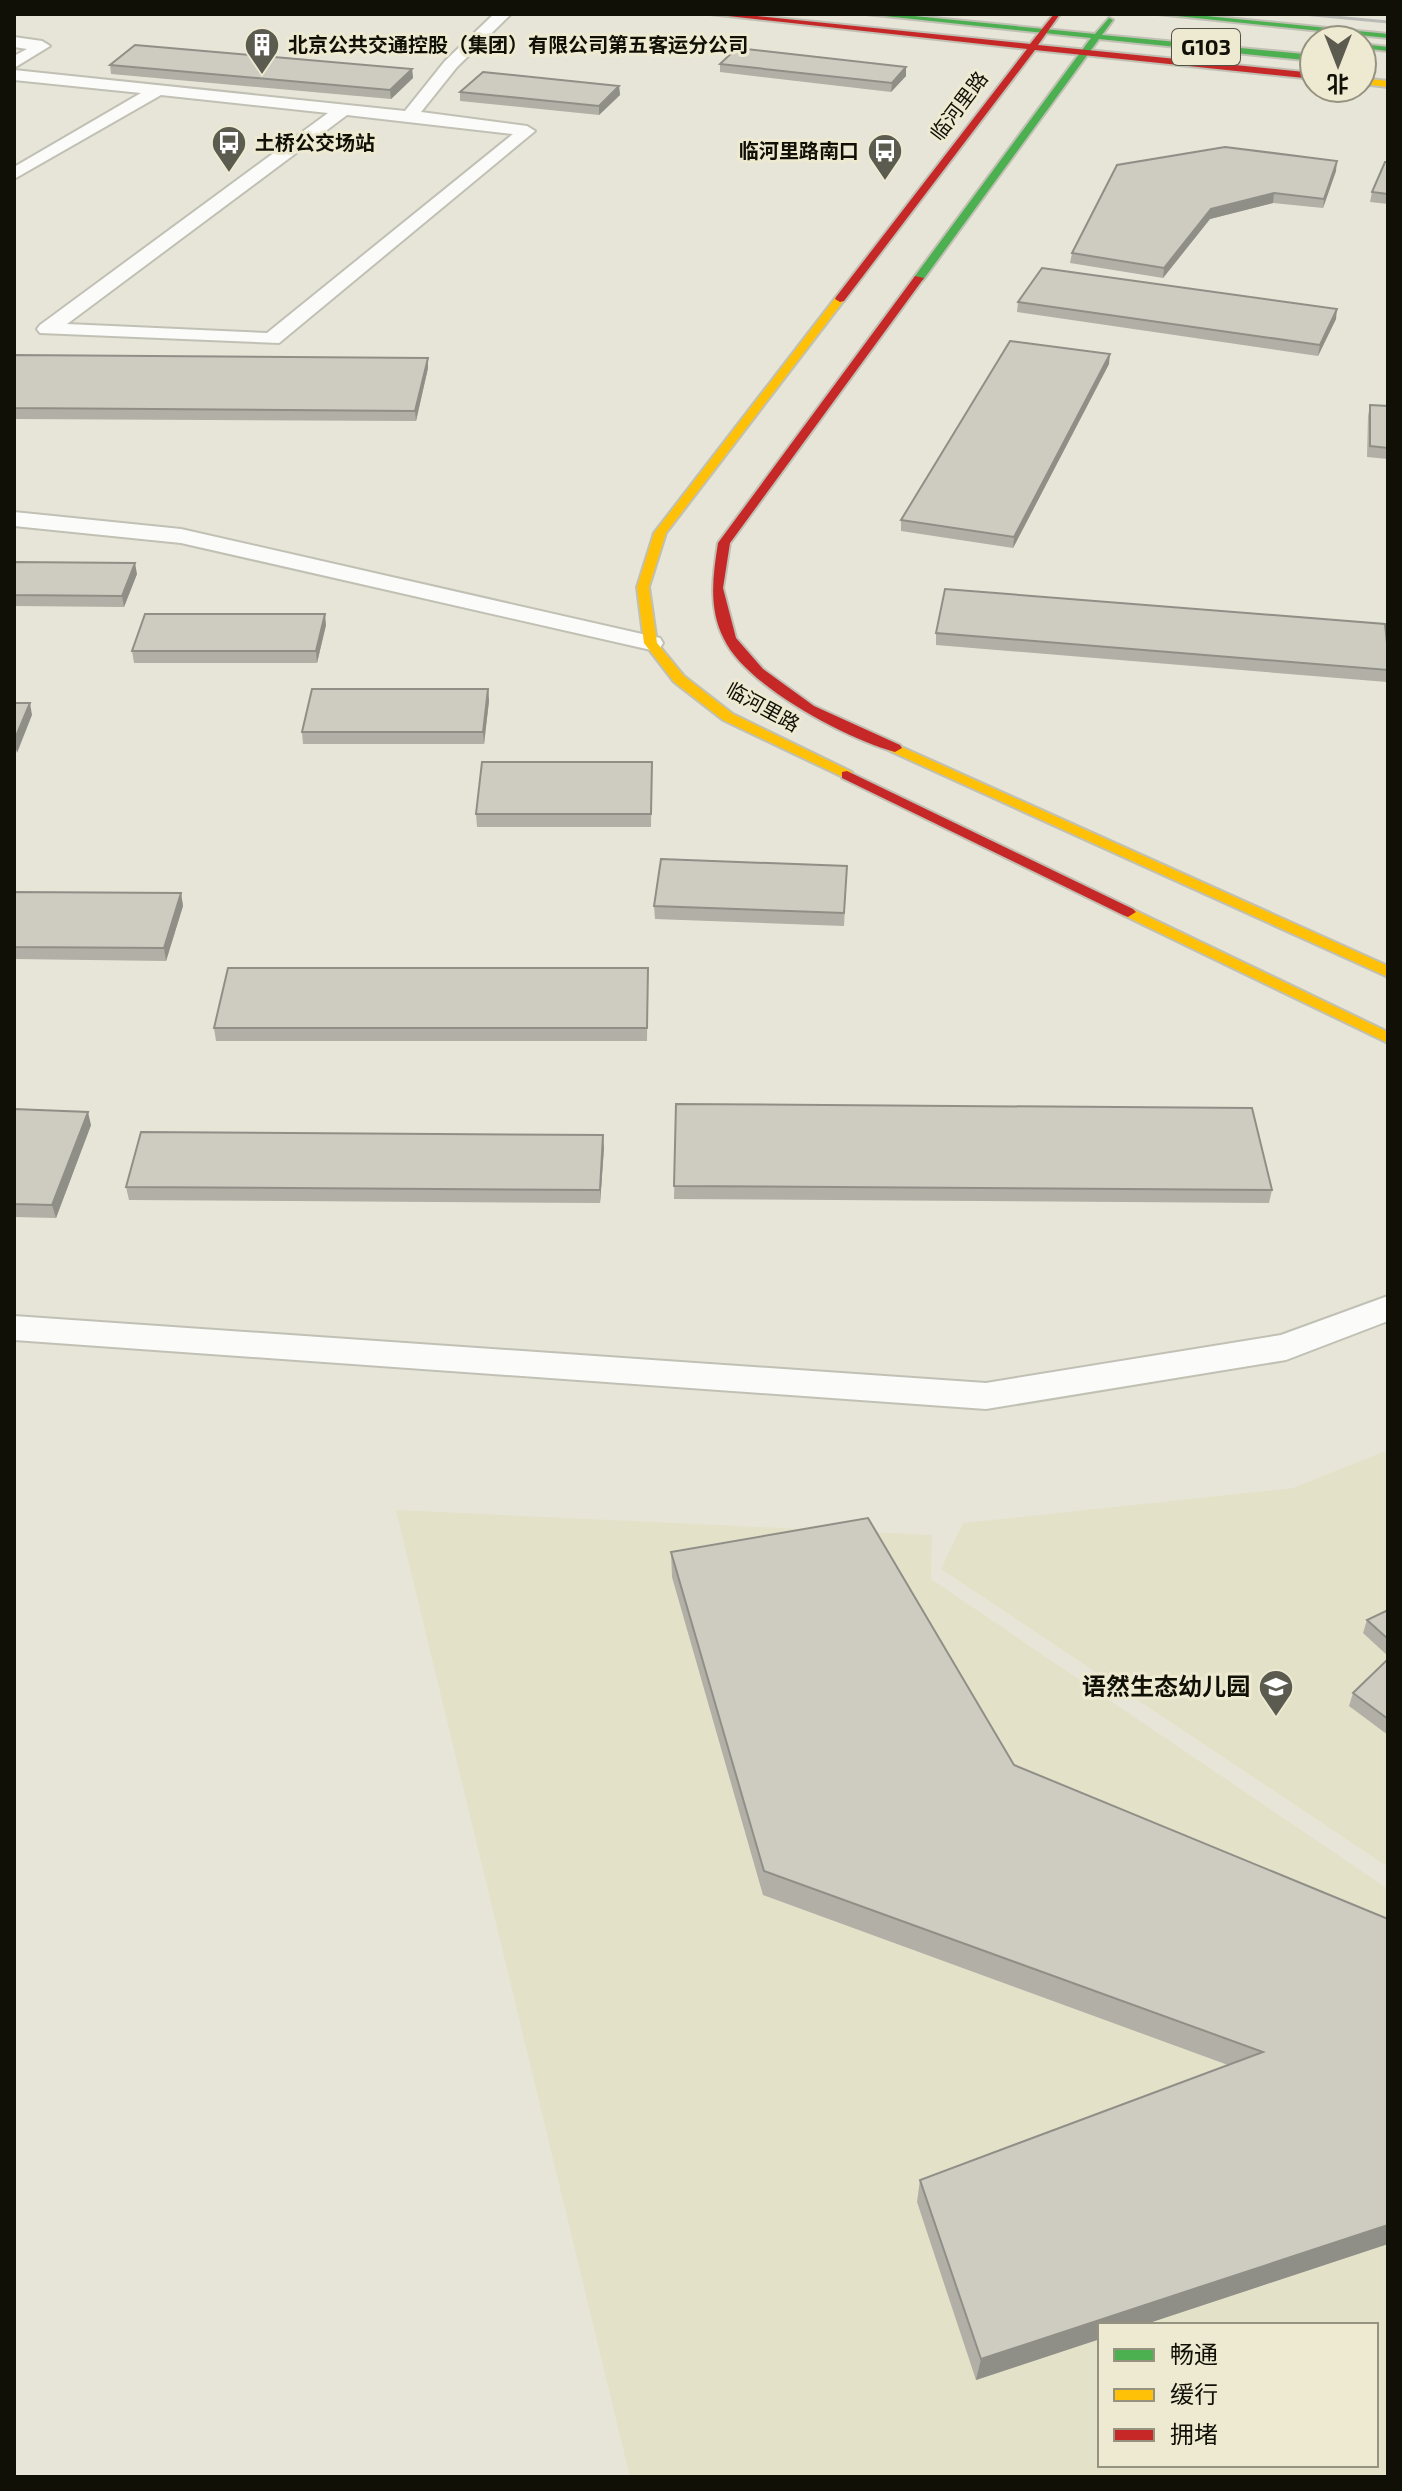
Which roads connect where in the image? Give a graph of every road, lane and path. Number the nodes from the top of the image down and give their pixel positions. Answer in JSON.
{"nodes":[{"id":1,"x":503,"y":14,"type":"edge"},
{"id":2,"x":714,"y":14,"type":"edge"},
{"id":3,"x":870,"y":14,"type":"edge"},
{"id":4,"x":1162,"y":14,"type":"edge"},
{"id":5,"x":1057,"y":15,"type":"edge"},
{"id":6,"x":1109,"y":20,"type":"junction"},
{"id":7,"x":1045,"y":22,"type":"edge"},
{"id":8,"x":1388,"y":36,"type":"edge"},
{"id":9,"x":1097,"y":37,"type":"junction"},
{"id":10,"x":1298,"y":40,"type":"edge"},
{"id":11,"x":14,"y":42,"type":"edge"},
{"id":12,"x":1031,"y":47,"type":"junction"},
{"id":13,"x":1084,"y":53,"type":"junction"},
{"id":14,"x":1298,"y":56,"type":"edge"},
{"id":15,"x":14,"y":63,"type":"edge"},
{"id":16,"x":1298,"y":74,"type":"edge"},
{"id":17,"x":14,"y":75,"type":"edge"},
{"id":18,"x":160,"y":89,"type":"junction"},
{"id":19,"x":344,"y":109,"type":"junction"},
{"id":20,"x":409,"y":116,"type":"junction"},
{"id":21,"x":14,"y":174,"type":"edge"},
{"id":22,"x":14,"y":519,"type":"edge"},
{"id":23,"x":651,"y":643,"type":"junction"},
{"id":24,"x":1388,"y":972,"type":"edge"},
{"id":25,"x":1388,"y":1038,"type":"edge"},
{"id":26,"x":1388,"y":1308,"type":"edge"},
{"id":27,"x":14,"y":1328,"type":"edge"}],
"edges":[{"from":1,"to":20,"type":"lane"},
{"from":2,"to":12,"type":"main road"},
{"from":3,"to":7,"type":"main road","number":"G103"},
{"from":4,"to":8,"type":"main road"},
{"from":5,"to":6,"type":"main road","number":"G103"},
{"from":5,"to":7,"type":"main road","number":"G103"},
{"from":6,"to":9,"type":"main road","name":"临河里路"},
{"from":6,"to":10,"type":"main road","number":"G103"},
{"from":7,"to":9,"type":"main road","number":"G103"},
{"from":7,"to":12,"type":"main road","name":"临河里路"},
{"from":9,"to":13,"type":"main road","name":"临河里路"},
{"from":9,"to":14,"type":"main road","number":"G103"},
{"from":11,"to":15,"type":"lane"},
{"from":12,"to":13,"type":"main road"},
{"from":12,"to":23,"type":"main road","name":"临河里路"},
{"from":13,"to":16,"type":"main road"},
{"from":13,"to":24,"type":"main road","name":"临河里路"},
{"from":17,"to":18,"type":"lane"},
{"from":18,"to":19,"type":"lane"},
{"from":18,"to":21,"type":"lane"},
{"from":19,"to":20,"type":"lane"},
{"from":19,"to":20,"type":"lane"},
{"from":22,"to":23,"type":"lane"},
{"from":23,"to":25,"type":"main road","name":"临河里路"},
{"from":26,"to":27,"type":"lane"}]}
